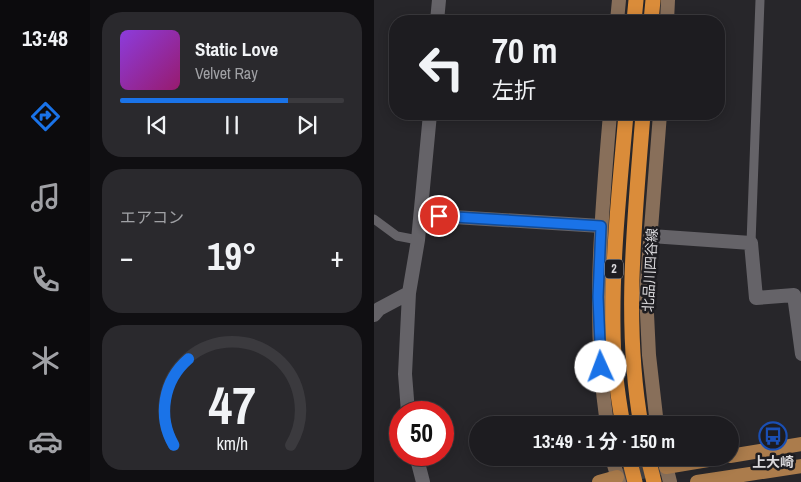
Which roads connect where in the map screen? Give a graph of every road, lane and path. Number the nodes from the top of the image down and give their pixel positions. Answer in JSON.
{"nodes":[{"id":1,"x":439,"y":0,"type":"edge"},
{"id":2,"x":619,"y":0,"type":"edge"},
{"id":3,"x":636,"y":0,"type":"edge"},
{"id":4,"x":653,"y":0,"type":"edge"},
{"id":5,"x":668,"y":0,"type":"edge"},
{"id":6,"x":760,"y":0,"type":"edge"},
{"id":7,"x":438,"y":15,"type":"edge"},
{"id":8,"x":618,"y":15,"type":"edge"},
{"id":9,"x":635,"y":15,"type":"edge"},
{"id":10,"x":652,"y":15,"type":"edge"},
{"id":11,"x":667,"y":15,"type":"edge"},
{"id":12,"x":429,"y":120,"type":"edge"},
{"id":13,"x":610,"y":120,"type":"edge"},
{"id":14,"x":626,"y":120,"type":"edge"},
{"id":15,"x":643,"y":120,"type":"edge"},
{"id":16,"x":660,"y":120,"type":"edge"},
{"id":17,"x":421,"y":214,"type":"junction"},
{"id":18,"x":374,"y":219,"type":"edge"},
{"id":19,"x":601,"y":226,"type":"junction"},
{"id":20,"x":651,"y":236,"type":"junction"},
{"id":21,"x":418,"y":240,"type":"junction"},
{"id":22,"x":751,"y":243,"type":"junction"},
{"id":23,"x":410,"y":293,"type":"junction"},
{"id":24,"x":798,"y":294,"type":"edge"},
{"id":25,"x":376,"y":311,"type":"edge"},
{"id":26,"x":801,"y":354,"type":"edge"},
{"id":27,"x":407,"y":401,"type":"edge"},
{"id":28,"x":606,"y":416,"type":"edge"},
{"id":29,"x":622,"y":416,"type":"edge"},
{"id":30,"x":640,"y":416,"type":"edge"},
{"id":31,"x":657,"y":416,"type":"edge"},
{"id":32,"x":801,"y":444,"type":"edge"},
{"id":33,"x":739,"y":454,"type":"edge"},
{"id":34,"x":418,"y":466,"type":"edge"},
{"id":35,"x":614,"y":466,"type":"edge"},
{"id":36,"x":631,"y":466,"type":"edge"},
{"id":37,"x":650,"y":466,"type":"edge"},
{"id":38,"x":666,"y":466,"type":"edge"},
{"id":39,"x":801,"y":466,"type":"edge"},
{"id":40,"x":618,"y":480,"type":"edge"},
{"id":41,"x":422,"y":482,"type":"edge"},
{"id":42,"x":599,"y":482,"type":"edge"},
{"id":43,"x":635,"y":482,"type":"edge"},
{"id":44,"x":654,"y":482,"type":"edge"},
{"id":45,"x":670,"y":482,"type":"edge"},
{"id":46,"x":697,"y":482,"type":"edge"}],
"edges":[{"from":1,"to":7,"type":"street"},
{"from":2,"to":8,"type":"main road"},
{"from":3,"to":9,"type":"highway"},
{"from":4,"to":10,"type":"highway"},
{"from":5,"to":11,"type":"main road"},
{"from":6,"to":22,"type":"lane"},
{"from":12,"to":17,"type":"street"},
{"from":13,"to":19,"type":"main road"},
{"from":14,"to":29,"type":"highway","number":"2"},
{"from":15,"to":30,"type":"highway","number":"2"},
{"from":16,"to":20,"type":"main road","name":"北品川四谷線"},
{"from":17,"to":19,"type":"street"},
{"from":17,"to":21,"type":"street"},
{"from":18,"to":21,"type":"lane"},
{"from":19,"to":28,"type":"main road"},
{"from":20,"to":22,"type":"street"},
{"from":20,"to":31,"type":"main road","name":"北品川四谷線"},
{"from":21,"to":23,"type":"street"},
{"from":22,"to":24,"type":"street"},
{"from":23,"to":25,"type":"street"},
{"from":23,"to":27,"type":"street"},
{"from":24,"to":26,"type":"street"},
{"from":32,"to":33,"type":"main road"},
{"from":34,"to":41,"type":"street"},
{"from":35,"to":40,"type":"main road"},
{"from":36,"to":43,"type":"highway"},
{"from":37,"to":44,"type":"highway"},
{"from":38,"to":45,"type":"main road"},
{"from":39,"to":46,"type":"main road"},
{"from":40,"to":42,"type":"main road"}]}
